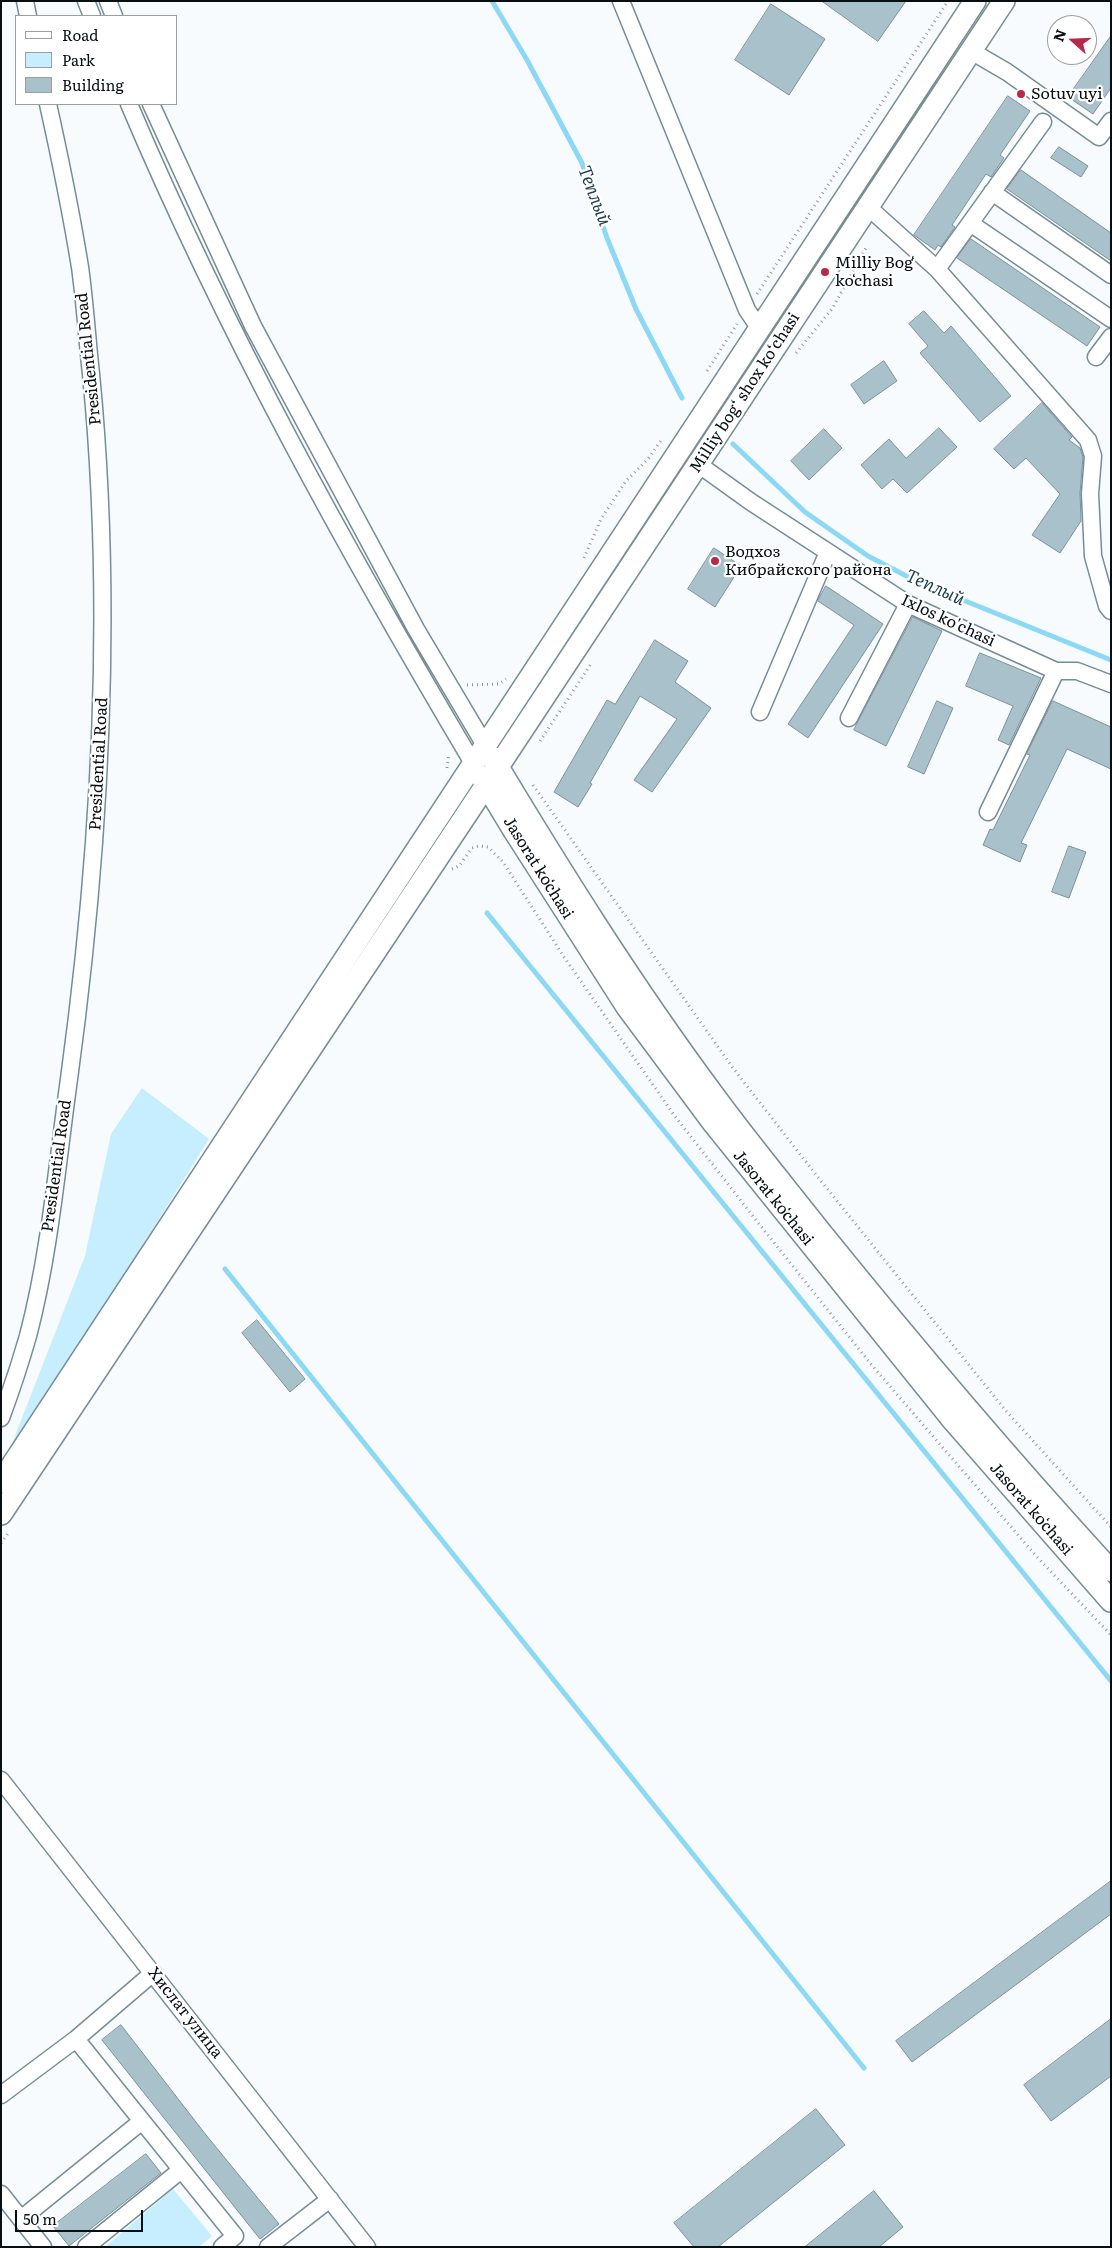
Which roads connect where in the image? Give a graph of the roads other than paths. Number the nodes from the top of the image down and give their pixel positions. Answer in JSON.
{"nodes":[{"id":1,"x":25,"y":1,"type":"edge"},
{"id":2,"x":86,"y":1,"type":"edge"},
{"id":3,"x":108,"y":1,"type":"edge"},
{"id":4,"x":621,"y":1,"type":"edge"},
{"id":5,"x":1004,"y":1,"type":"edge"},
{"id":6,"x":975,"y":2,"type":"edge"},
{"id":7,"x":28,"y":15,"type":"edge"},
{"id":8,"x":92,"y":15,"type":"edge"},
{"id":9,"x":114,"y":15,"type":"edge"},
{"id":10,"x":971,"y":51,"type":"junction"},
{"id":11,"x":48,"y":105,"type":"edge"},
{"id":12,"x":129,"y":105,"type":"edge"},
{"id":13,"x":151,"y":105,"type":"edge"},
{"id":14,"x":1111,"y":121,"type":"edge"},
{"id":15,"x":1043,"y":122,"type":"dead end"},
{"id":16,"x":992,"y":192,"type":"junction"},
{"id":17,"x":875,"y":213,"type":"junction"},
{"id":18,"x":970,"y":223,"type":"junction"},
{"id":19,"x":937,"y":269,"type":"junction"},
{"id":20,"x":1111,"y":275,"type":"edge"},
{"id":21,"x":1111,"y":319,"type":"edge"},
{"id":22,"x":760,"y":329,"type":"junction"},
{"id":23,"x":1111,"y":337,"type":"edge"},
{"id":24,"x":1096,"y":357,"type":"dead end"},
{"id":25,"x":698,"y":464,"type":"junction"},
{"id":26,"x":828,"y":552,"type":"junction"},
{"id":27,"x":908,"y":604,"type":"junction"},
{"id":28,"x":1111,"y":611,"type":"edge"},
{"id":29,"x":1056,"y":671,"type":"junction"},
{"id":30,"x":1111,"y":684,"type":"edge"},
{"id":31,"x":760,"y":712,"type":"dead end"},
{"id":32,"x":849,"y":718,"type":"dead end"},
{"id":33,"x":486,"y":747,"type":"junction"},
{"id":34,"x":474,"y":765,"type":"junction"},
{"id":35,"x":498,"y":767,"type":"junction"},
{"id":36,"x":486,"y":786,"type":"junction"},
{"id":37,"x":988,"y":812,"type":"dead end"},
{"id":38,"x":1,"y":1418,"type":"edge"},
{"id":39,"x":1,"y":1482,"type":"edge"},
{"id":40,"x":7,"y":1520,"type":"edge"},
{"id":41,"x":1111,"y":1571,"type":"edge"},
{"id":42,"x":1111,"y":1601,"type":"edge"},
{"id":43,"x":1,"y":1780,"type":"edge"},
{"id":44,"x":153,"y":1973,"type":"junction"},
{"id":45,"x":76,"y":2039,"type":"junction"},
{"id":46,"x":1,"y":2095,"type":"edge"},
{"id":47,"x":142,"y":2121,"type":"junction"},
{"id":48,"x":182,"y":2170,"type":"junction"},
{"id":49,"x":1,"y":2194,"type":"edge"},
{"id":50,"x":330,"y":2198,"type":"junction"},
{"id":51,"x":21,"y":2219,"type":"junction"},
{"id":52,"x":239,"y":2242,"type":"edge"},
{"id":53,"x":43,"y":2247,"type":"edge"},
{"id":54,"x":86,"y":2247,"type":"edge"},
{"id":55,"x":222,"y":2247,"type":"edge"},
{"id":56,"x":268,"y":2247,"type":"edge"},
{"id":57,"x":367,"y":2247,"type":"edge"}],
"edges":[{"from":1,"to":7,"type":"street"},
{"from":2,"to":8,"type":"street"},
{"from":3,"to":9,"type":"street"},
{"from":4,"to":22,"type":"street"},
{"from":5,"to":10,"type":"main road","name":"Milliy bog‘ shox ko‘chasi"},
{"from":6,"to":22,"type":"main road","name":"Milliy bog‘ shox ko‘chasi"},
{"from":10,"to":14,"type":"street"},
{"from":10,"to":17,"type":"main road","name":"Milliy bog‘ shox ko‘chasi"},
{"from":11,"to":38,"type":"street","name":"Presidential Road"},
{"from":12,"to":34,"type":"street"},
{"from":13,"to":33,"type":"street"},
{"from":15,"to":16,"type":"street"},
{"from":16,"to":18,"type":"street"},
{"from":16,"to":20,"type":"street"},
{"from":17,"to":19,"type":"street"},
{"from":17,"to":25,"type":"main road","name":"Milliy bog‘ shox ko‘chasi"},
{"from":18,"to":19,"type":"street"},
{"from":18,"to":21,"type":"street"},
{"from":19,"to":28,"type":"street"},
{"from":22,"to":33,"type":"main road","name":"Milliy bog‘ shox ko‘chasi"},
{"from":23,"to":24,"type":"street"},
{"from":25,"to":26,"type":"street","name":"Ixlos ko'chasi"},
{"from":25,"to":35,"type":"main road","name":"Milliy bog‘ shox ko‘chasi"},
{"from":26,"to":27,"type":"street","name":"Ixlos ko'chasi"},
{"from":26,"to":31,"type":"street"},
{"from":27,"to":29,"type":"street","name":"Ixlos ko'chasi"},
{"from":27,"to":32,"type":"street"},
{"from":29,"to":30,"type":"street","name":"Ixlos ko'chasi"},
{"from":29,"to":37,"type":"street"},
{"from":33,"to":34,"type":"main road","name":"Milliy bog‘ shox ko‘chasi"},
{"from":33,"to":35,"type":"main road","name":"Jasorat koʻchasi"},
{"from":34,"to":36,"type":"main road","name":"Jasorat koʻchasi"},
{"from":34,"to":39,"type":"main road","name":"Milliy bog‘ shox ko‘chasi"},
{"from":35,"to":36,"type":"main road","name":"Milliy bog‘ shox ko‘chasi"},
{"from":35,"to":41,"type":"main road","name":"Jasorat koʻchasi"},
{"from":36,"to":40,"type":"main road","name":"Milliy bog‘ shox ko‘chasi"},
{"from":36,"to":42,"type":"main road","name":"Jasorat koʻchasi"},
{"from":43,"to":44,"type":"street","name":"Хислат улица"},
{"from":44,"to":45,"type":"street"},
{"from":44,"to":50,"type":"street","name":"Хислат улица"},
{"from":45,"to":46,"type":"street"},
{"from":45,"to":47,"type":"street"},
{"from":47,"to":48,"type":"street"},
{"from":47,"to":51,"type":"street"},
{"from":48,"to":52,"type":"street"},
{"from":48,"to":54,"type":"street"},
{"from":49,"to":51,"type":"street"},
{"from":50,"to":56,"type":"street"},
{"from":50,"to":57,"type":"street","name":"Хислат улица"},
{"from":51,"to":53,"type":"street"},
{"from":52,"to":55,"type":"street"}]}
